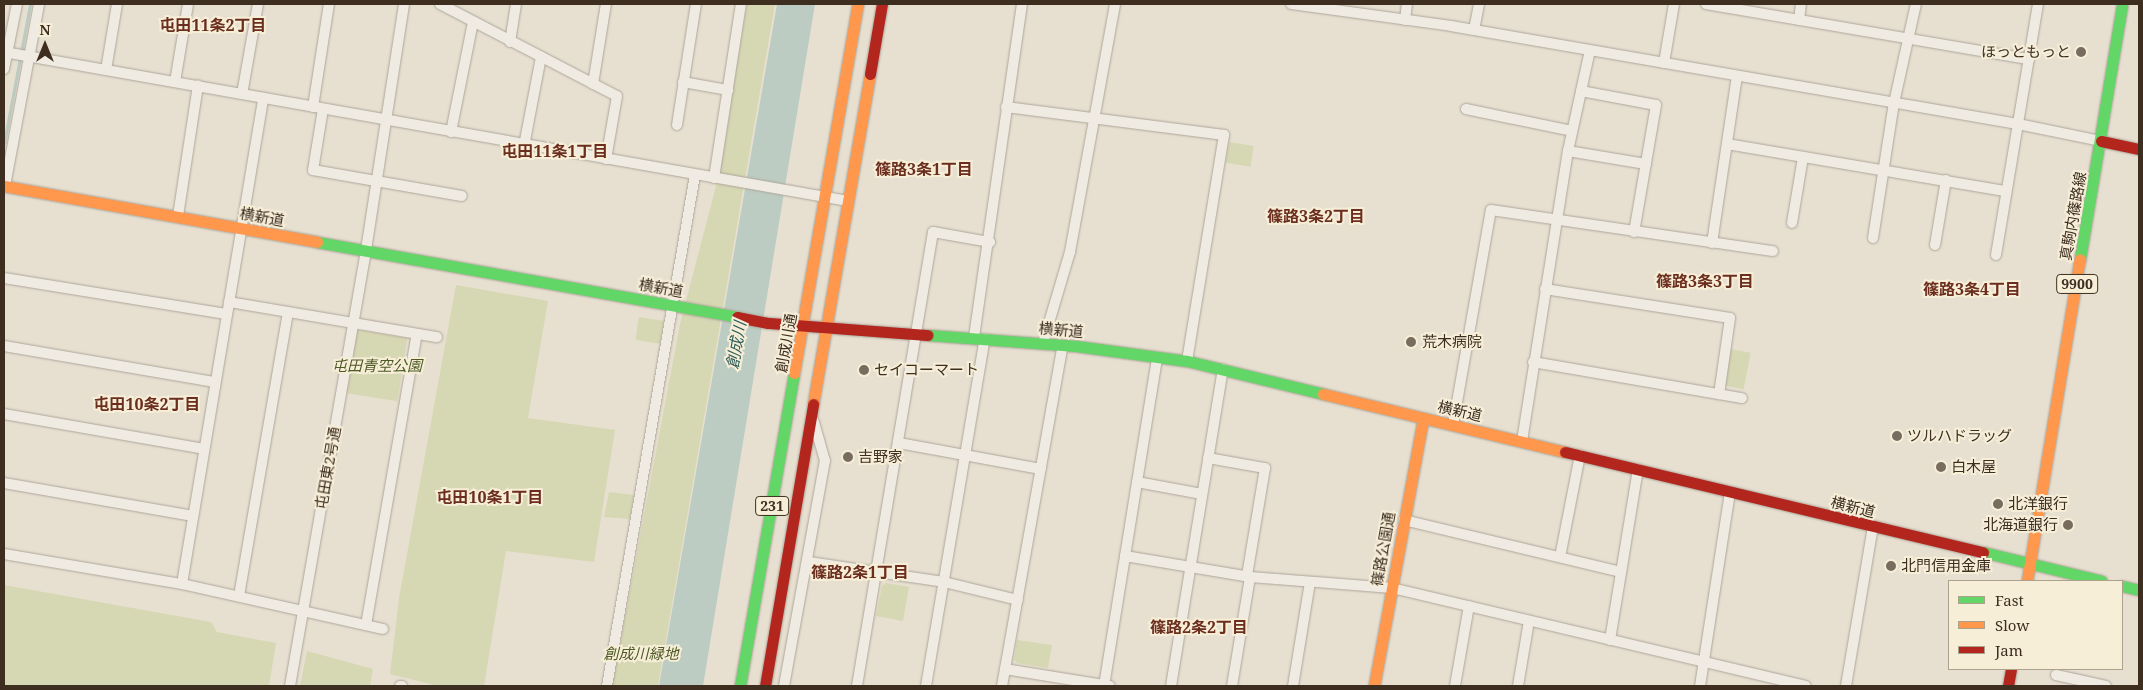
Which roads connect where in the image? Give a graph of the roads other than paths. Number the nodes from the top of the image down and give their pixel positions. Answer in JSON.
{"nodes":[{"id":1,"x":17,"y":4,"type":"edge"},
{"id":2,"x":39,"y":4,"type":"edge"},
{"id":3,"x":118,"y":4,"type":"edge"},
{"id":4,"x":188,"y":4,"type":"edge"},
{"id":5,"x":258,"y":4,"type":"edge"},
{"id":6,"x":329,"y":4,"type":"edge"},
{"id":7,"x":404,"y":4,"type":"edge"},
{"id":8,"x":440,"y":4,"type":"edge"},
{"id":9,"x":516,"y":4,"type":"edge"},
{"id":10,"x":606,"y":4,"type":"edge"},
{"id":11,"x":696,"y":4,"type":"edge"},
{"id":12,"x":741,"y":4,"type":"edge"},
{"id":13,"x":858,"y":4,"type":"edge"},
{"id":14,"x":882,"y":4,"type":"edge"},
{"id":15,"x":1022,"y":4,"type":"edge"},
{"id":16,"x":1115,"y":4,"type":"edge"},
{"id":17,"x":1291,"y":4,"type":"edge"},
{"id":18,"x":1407,"y":4,"type":"edge"},
{"id":19,"x":1479,"y":4,"type":"edge"},
{"id":20,"x":1674,"y":4,"type":"edge"},
{"id":21,"x":1706,"y":4,"type":"edge"},
{"id":22,"x":1801,"y":4,"type":"edge"},
{"id":23,"x":1916,"y":4,"type":"edge"},
{"id":24,"x":2038,"y":4,"type":"edge"},
{"id":25,"x":2122,"y":4,"type":"edge"},
{"id":26,"x":1744,"y":7,"type":"edge"},
{"id":27,"x":1405,"y":20,"type":"junction"},
{"id":28,"x":1798,"y":20,"type":"junction"},
{"id":29,"x":472,"y":22,"type":"junction"},
{"id":30,"x":1474,"y":30,"type":"junction"},
{"id":31,"x":1910,"y":39,"type":"junction"},
{"id":32,"x":510,"y":42,"type":"junction"},
{"id":33,"x":1590,"y":50,"type":"junction"},
{"id":34,"x":8,"y":53,"type":"edge"},
{"id":35,"x":26,"y":56,"type":"junction"},
{"id":36,"x":541,"y":57,"type":"junction"},
{"id":37,"x":2029,"y":59,"type":"junction"},
{"id":38,"x":1664,"y":63,"type":"junction"},
{"id":39,"x":4,"y":69,"type":"edge"},
{"id":40,"x":106,"y":70,"type":"junction"},
{"id":41,"x":1737,"y":76,"type":"junction"},
{"id":42,"x":175,"y":82,"type":"junction"},
{"id":43,"x":683,"y":82,"type":"junction"},
{"id":44,"x":593,"y":84,"type":"junction"},
{"id":45,"x":198,"y":86,"type":"junction"},
{"id":46,"x":728,"y":90,"type":"junction"},
{"id":47,"x":1581,"y":91,"type":"junction"},
{"id":48,"x":242,"y":94,"type":"junction"},
{"id":49,"x":263,"y":98,"type":"junction"},
{"id":50,"x":1894,"y":103,"type":"junction"},
{"id":51,"x":1006,"y":107,"type":"junction"},
{"id":52,"x":318,"y":108,"type":"junction"},
{"id":53,"x":1466,"y":109,"type":"dead end"},
{"id":54,"x":1094,"y":119,"type":"junction"},
{"id":55,"x":387,"y":120,"type":"junction"},
{"id":56,"x":2018,"y":124,"type":"junction"},
{"id":57,"x":677,"y":125,"type":"dead end"},
{"id":58,"x":1572,"y":131,"type":"junction"},
{"id":59,"x":451,"y":132,"type":"junction"},
{"id":60,"x":2101,"y":141,"type":"junction"},
{"id":61,"x":1727,"y":144,"type":"junction"},
{"id":62,"x":524,"y":146,"type":"junction"},
{"id":63,"x":2139,"y":149,"type":"edge"},
{"id":64,"x":1568,"y":151,"type":"junction"},
{"id":65,"x":1803,"y":157,"type":"junction"},
{"id":66,"x":606,"y":160,"type":"junction"},
{"id":67,"x":1646,"y":164,"type":"junction"},
{"id":68,"x":1884,"y":170,"type":"junction"},
{"id":69,"x":695,"y":174,"type":"junction"},
{"id":70,"x":714,"y":178,"type":"junction"},
{"id":71,"x":1946,"y":180,"type":"junction"},
{"id":72,"x":377,"y":182,"type":"junction"},
{"id":73,"x":4,"y":189,"type":"edge"},
{"id":74,"x":2006,"y":191,"type":"junction"},
{"id":75,"x":462,"y":196,"type":"dead end"},
{"id":76,"x":824,"y":197,"type":"junction"},
{"id":77,"x":848,"y":201,"type":"junction"},
{"id":78,"x":178,"y":216,"type":"junction"},
{"id":79,"x":1557,"y":220,"type":"junction"},
{"id":80,"x":1792,"y":223,"type":"dead end"},
{"id":81,"x":241,"y":228,"type":"junction"},
{"id":82,"x":1634,"y":232,"type":"junction"},
{"id":83,"x":1873,"y":238,"type":"dead end"},
{"id":84,"x":990,"y":242,"type":"junction"},
{"id":85,"x":1712,"y":243,"type":"junction"},
{"id":86,"x":1935,"y":245,"type":"dead end"},
{"id":87,"x":366,"y":250,"type":"junction"},
{"id":88,"x":1773,"y":251,"type":"dead end"},
{"id":89,"x":1996,"y":255,"type":"dead end"},
{"id":90,"x":4,"y":278,"type":"edge"},
{"id":91,"x":1545,"y":289,"type":"junction"},
{"id":92,"x":228,"y":302,"type":"junction"},
{"id":93,"x":674,"y":306,"type":"junction"},
{"id":94,"x":288,"y":312,"type":"junction"},
{"id":95,"x":226,"y":314,"type":"junction"},
{"id":96,"x":353,"y":322,"type":"junction"},
{"id":97,"x":804,"y":326,"type":"junction"},
{"id":98,"x":826,"y":329,"type":"junction"},
{"id":99,"x":915,"y":333,"type":"junction"},
{"id":100,"x":417,"y":334,"type":"junction"},
{"id":101,"x":437,"y":337,"type":"dead end"},
{"id":102,"x":979,"y":338,"type":"junction"},
{"id":103,"x":1043,"y":343,"type":"junction"},
{"id":104,"x":1063,"y":345,"type":"junction"},
{"id":105,"x":4,"y":346,"type":"edge"},
{"id":106,"x":1157,"y":357,"type":"junction"},
{"id":107,"x":1186,"y":361,"type":"junction"},
{"id":108,"x":1533,"y":362,"type":"junction"},
{"id":109,"x":1223,"y":369,"type":"junction"},
{"id":110,"x":215,"y":382,"type":"junction"},
{"id":111,"x":1719,"y":394,"type":"junction"},
{"id":112,"x":1742,"y":398,"type":"dead end"},
{"id":113,"x":4,"y":414,"type":"edge"},
{"id":114,"x":812,"y":414,"type":"junction"},
{"id":115,"x":1423,"y":418,"type":"junction"},
{"id":116,"x":1454,"y":425,"type":"junction"},
{"id":117,"x":1522,"y":441,"type":"junction"},
{"id":118,"x":899,"y":443,"type":"junction"},
{"id":119,"x":204,"y":449,"type":"junction"},
{"id":120,"x":965,"y":455,"type":"junction"},
{"id":121,"x":1580,"y":456,"type":"junction"},
{"id":122,"x":1208,"y":458,"type":"junction"},
{"id":123,"x":1041,"y":469,"type":"junction"},
{"id":124,"x":1638,"y":469,"type":"junction"},
{"id":125,"x":1137,"y":482,"type":"junction"},
{"id":126,"x":4,"y":483,"type":"edge"},
{"id":127,"x":1730,"y":492,"type":"junction"},
{"id":128,"x":1202,"y":494,"type":"junction"},
{"id":129,"x":193,"y":516,"type":"junction"},
{"id":130,"x":1404,"y":520,"type":"junction"},
{"id":131,"x":1873,"y":528,"type":"junction"},
{"id":132,"x":4,"y":554,"type":"edge"},
{"id":133,"x":1125,"y":556,"type":"junction"},
{"id":134,"x":1560,"y":557,"type":"junction"},
{"id":135,"x":809,"y":562,"type":"junction"},
{"id":136,"x":2030,"y":563,"type":"junction"},
{"id":137,"x":1190,"y":567,"type":"junction"},
{"id":138,"x":877,"y":571,"type":"junction"},
{"id":139,"x":1621,"y":572,"type":"junction"},
{"id":140,"x":1249,"y":577,"type":"junction"},
{"id":141,"x":2070,"y":577,"type":"edge"},
{"id":142,"x":2027,"y":580,"type":"edge"},
{"id":143,"x":2094,"y":580,"type":"edge"},
{"id":144,"x":944,"y":582,"type":"junction"},
{"id":145,"x":1310,"y":582,"type":"junction"},
{"id":146,"x":182,"y":584,"type":"junction"},
{"id":147,"x":2123,"y":586,"type":"edge"},
{"id":148,"x":1392,"y":588,"type":"junction"},
{"id":149,"x":2139,"y":590,"type":"edge"},
{"id":150,"x":239,"y":596,"type":"junction"},
{"id":151,"x":1018,"y":600,"type":"junction"},
{"id":152,"x":1468,"y":606,"type":"junction"},
{"id":153,"x":303,"y":610,"type":"junction"},
{"id":154,"x":1529,"y":621,"type":"junction"},
{"id":155,"x":366,"y":625,"type":"junction"},
{"id":156,"x":383,"y":629,"type":"dead end"},
{"id":157,"x":1610,"y":640,"type":"junction"},
{"id":158,"x":1704,"y":662,"type":"junction"},
{"id":159,"x":1005,"y":669,"type":"junction"},
{"id":160,"x":2011,"y":670,"type":"edge"},
{"id":161,"x":2057,"y":672,"type":"edge"},
{"id":162,"x":290,"y":686,"type":"edge"},
{"id":163,"x":607,"y":686,"type":"edge"},
{"id":164,"x":740,"y":686,"type":"edge"},
{"id":165,"x":765,"y":686,"type":"edge"},
{"id":166,"x":784,"y":686,"type":"edge"},
{"id":167,"x":857,"y":686,"type":"edge"},
{"id":168,"x":926,"y":686,"type":"edge"},
{"id":169,"x":1002,"y":686,"type":"edge"},
{"id":170,"x":1106,"y":686,"type":"edge"},
{"id":171,"x":1170,"y":686,"type":"edge"},
{"id":172,"x":1232,"y":686,"type":"edge"},
{"id":173,"x":1293,"y":686,"type":"edge"},
{"id":174,"x":1374,"y":686,"type":"edge"},
{"id":175,"x":1455,"y":686,"type":"edge"},
{"id":176,"x":1518,"y":686,"type":"edge"},
{"id":177,"x":1700,"y":686,"type":"edge"},
{"id":178,"x":1806,"y":686,"type":"edge"},
{"id":179,"x":1846,"y":686,"type":"edge"},
{"id":180,"x":2008,"y":686,"type":"edge"},
{"id":181,"x":2054,"y":686,"type":"edge"},
{"id":182,"x":2106,"y":686,"type":"edge"}],
"edges":[{"from":1,"to":34,"type":"street"},
{"from":2,"to":35,"type":"street"},
{"from":3,"to":40,"type":"street"},
{"from":4,"to":42,"type":"street"},
{"from":5,"to":48,"type":"street"},
{"from":6,"to":52,"type":"street"},
{"from":7,"to":55,"type":"street","name":"屯田東2号通"},
{"from":8,"to":29,"type":"street"},
{"from":9,"to":32,"type":"street"},
{"from":10,"to":44,"type":"street"},
{"from":11,"to":43,"type":"street"},
{"from":12,"to":46,"type":"street"},
{"from":13,"to":76,"type":"main road","name":"創成川通","number":"231"},
{"from":14,"to":77,"type":"main road","number":"231"},
{"from":15,"to":51,"type":"street"},
{"from":16,"to":54,"type":"street"},
{"from":17,"to":27,"type":"street"},
{"from":18,"to":27,"type":"street"},
{"from":19,"to":30,"type":"street"},
{"from":20,"to":38,"type":"street"},
{"from":21,"to":26,"type":"street"},
{"from":22,"to":28,"type":"street"},
{"from":23,"to":31,"type":"street"},
{"from":24,"to":37,"type":"street"},
{"from":25,"to":60,"type":"main road","name":"真駒内篠路線","number":"9900"},
{"from":26,"to":28,"type":"street"},
{"from":27,"to":30,"type":"street"},
{"from":28,"to":31,"type":"street"},
{"from":29,"to":32,"type":"street"},
{"from":29,"to":59,"type":"street"},
{"from":30,"to":33,"type":"street"},
{"from":31,"to":37,"type":"street"},
{"from":31,"to":50,"type":"street"},
{"from":32,"to":36,"type":"street"},
{"from":33,"to":38,"type":"street"},
{"from":33,"to":47,"type":"street"},
{"from":34,"to":35,"type":"street"},
{"from":34,"to":39,"type":"street"},
{"from":35,"to":40,"type":"street"},
{"from":35,"to":73,"type":"street"},
{"from":36,"to":44,"type":"street"},
{"from":36,"to":62,"type":"street"},
{"from":37,"to":56,"type":"street"},
{"from":38,"to":41,"type":"street"},
{"from":40,"to":42,"type":"street"},
{"from":41,"to":50,"type":"street"},
{"from":41,"to":61,"type":"street"},
{"from":42,"to":45,"type":"street"},
{"from":43,"to":46,"type":"street"},
{"from":43,"to":57,"type":"street"},
{"from":44,"to":66,"type":"street"},
{"from":45,"to":48,"type":"street"},
{"from":45,"to":78,"type":"street"},
{"from":46,"to":70,"type":"street"},
{"from":47,"to":58,"type":"street"},
{"from":47,"to":67,"type":"street"},
{"from":48,"to":49,"type":"street"},
{"from":49,"to":52,"type":"street"},
{"from":49,"to":81,"type":"street"},
{"from":50,"to":56,"type":"street"},
{"from":50,"to":68,"type":"street"},
{"from":51,"to":54,"type":"street"},
{"from":51,"to":84,"type":"street"},
{"from":52,"to":55,"type":"street"},
{"from":52,"to":72,"type":"street"},
{"from":53,"to":58,"type":"street"},
{"from":54,"to":103,"type":"street"},
{"from":54,"to":107,"type":"street"},
{"from":55,"to":59,"type":"street"},
{"from":55,"to":72,"type":"street","name":"屯田東2号通"},
{"from":56,"to":60,"type":"street"},
{"from":56,"to":74,"type":"street"},
{"from":58,"to":64,"type":"street"},
{"from":59,"to":62,"type":"street"},
{"from":60,"to":63,"type":"main road"},
{"from":60,"to":136,"type":"main road","name":"真駒内篠路線","number":"9900"},
{"from":61,"to":65,"type":"street"},
{"from":61,"to":85,"type":"street"},
{"from":62,"to":66,"type":"street"},
{"from":64,"to":67,"type":"street"},
{"from":64,"to":79,"type":"street"},
{"from":65,"to":68,"type":"street"},
{"from":65,"to":80,"type":"street"},
{"from":66,"to":69,"type":"street"},
{"from":67,"to":82,"type":"street"},
{"from":68,"to":71,"type":"street"},
{"from":68,"to":83,"type":"street"},
{"from":69,"to":70,"type":"street"},
{"from":69,"to":93,"type":"street"},
{"from":70,"to":76,"type":"street"},
{"from":71,"to":74,"type":"street"},
{"from":71,"to":86,"type":"street"},
{"from":72,"to":75,"type":"street"},
{"from":72,"to":87,"type":"street","name":"屯田東2号通"},
{"from":73,"to":78,"type":"main road","name":"横新道"},
{"from":74,"to":89,"type":"street"},
{"from":76,"to":77,"type":"street"},
{"from":76,"to":97,"type":"main road","name":"創成川通","number":"231"},
{"from":77,"to":98,"type":"main road","number":"231"},
{"from":78,"to":81,"type":"main road","name":"横新道"},
{"from":79,"to":82,"type":"street"},
{"from":79,"to":91,"type":"street"},
{"from":79,"to":116,"type":"street"},
{"from":81,"to":87,"type":"main road","name":"横新道"},
{"from":81,"to":92,"type":"street"},
{"from":82,"to":85,"type":"street"},
{"from":84,"to":99,"type":"street"},
{"from":84,"to":102,"type":"street"},
{"from":85,"to":88,"type":"street"},
{"from":87,"to":93,"type":"main road","name":"横新道"},
{"from":87,"to":96,"type":"street","name":"屯田東2号通"},
{"from":90,"to":95,"type":"street"},
{"from":91,"to":108,"type":"street"},
{"from":91,"to":111,"type":"street"},
{"from":92,"to":94,"type":"street"},
{"from":92,"to":95,"type":"street"},
{"from":93,"to":97,"type":"main road","name":"横新道"},
{"from":93,"to":163,"type":"street"},
{"from":94,"to":96,"type":"street"},
{"from":94,"to":150,"type":"street"},
{"from":95,"to":110,"type":"street"},
{"from":96,"to":100,"type":"street"},
{"from":96,"to":153,"type":"street","name":"屯田東2号通"},
{"from":97,"to":98,"type":"main road","name":"横新道"},
{"from":97,"to":164,"type":"main road","name":"創成川通","number":"231"},
{"from":98,"to":99,"type":"main road","name":"横新道"},
{"from":98,"to":114,"type":"main road","number":"231"},
{"from":99,"to":102,"type":"main road","name":"横新道"},
{"from":99,"to":118,"type":"street"},
{"from":100,"to":101,"type":"street"},
{"from":100,"to":155,"type":"street"},
{"from":102,"to":103,"type":"main road","name":"横新道"},
{"from":102,"to":120,"type":"street"},
{"from":103,"to":104,"type":"main road","name":"横新道"},
{"from":104,"to":106,"type":"main road","name":"横新道"},
{"from":104,"to":123,"type":"street"},
{"from":105,"to":110,"type":"street"},
{"from":106,"to":107,"type":"main road","name":"横新道"},
{"from":106,"to":125,"type":"street"},
{"from":107,"to":109,"type":"main road","name":"横新道"},
{"from":108,"to":111,"type":"street"},
{"from":108,"to":117,"type":"street"},
{"from":109,"to":115,"type":"main road","name":"横新道"},
{"from":109,"to":122,"type":"street"},
{"from":110,"to":119,"type":"street"},
{"from":111,"to":112,"type":"street"},
{"from":113,"to":119,"type":"street"},
{"from":114,"to":135,"type":"street"},
{"from":114,"to":165,"type":"main road","number":"231"},
{"from":115,"to":116,"type":"main road","name":"横新道"},
{"from":115,"to":130,"type":"main road","name":"篠路公園通"},
{"from":116,"to":117,"type":"main road","name":"横新道"},
{"from":117,"to":121,"type":"main road","name":"横新道"},
{"from":118,"to":120,"type":"street"},
{"from":118,"to":138,"type":"street"},
{"from":119,"to":129,"type":"street"},
{"from":120,"to":123,"type":"street"},
{"from":120,"to":144,"type":"street"},
{"from":121,"to":124,"type":"main road","name":"横新道"},
{"from":121,"to":134,"type":"street"},
{"from":122,"to":128,"type":"street"},
{"from":122,"to":140,"type":"street"},
{"from":123,"to":151,"type":"street"},
{"from":124,"to":127,"type":"main road","name":"横新道"},
{"from":124,"to":139,"type":"street"},
{"from":125,"to":128,"type":"street"},
{"from":125,"to":133,"type":"street"},
{"from":126,"to":129,"type":"street"},
{"from":127,"to":131,"type":"main road","name":"横新道"},
{"from":127,"to":158,"type":"street"},
{"from":128,"to":137,"type":"street"},
{"from":129,"to":146,"type":"street"},
{"from":130,"to":134,"type":"street"},
{"from":130,"to":148,"type":"main road","name":"篠路公園通"},
{"from":131,"to":136,"type":"main road","name":"横新道"},
{"from":131,"to":179,"type":"street"},
{"from":132,"to":146,"type":"street"},
{"from":133,"to":137,"type":"street"},
{"from":133,"to":170,"type":"street"},
{"from":134,"to":139,"type":"street"},
{"from":135,"to":138,"type":"street"},
{"from":135,"to":166,"type":"street"},
{"from":136,"to":141,"type":"main road","name":"横新道"},
{"from":136,"to":142,"type":"main road","name":"真駒内篠路線","number":"9900"},
{"from":137,"to":140,"type":"street"},
{"from":137,"to":171,"type":"street"},
{"from":138,"to":144,"type":"street"},
{"from":138,"to":167,"type":"street"},
{"from":139,"to":157,"type":"street"},
{"from":140,"to":145,"type":"street"},
{"from":140,"to":172,"type":"street"},
{"from":141,"to":143,"type":"main road","name":"横新道"},
{"from":144,"to":151,"type":"street"},
{"from":144,"to":168,"type":"street"},
{"from":145,"to":148,"type":"street"},
{"from":145,"to":173,"type":"street"},
{"from":146,"to":150,"type":"street"},
{"from":147,"to":149,"type":"main road"},
{"from":148,"to":152,"type":"street"},
{"from":148,"to":174,"type":"main road","name":"篠路公園通"},
{"from":150,"to":153,"type":"street"},
{"from":151,"to":159,"type":"street"},
{"from":152,"to":154,"type":"street"},
{"from":152,"to":175,"type":"street"},
{"from":153,"to":155,"type":"street"},
{"from":153,"to":162,"type":"street","name":"屯田東2号通"},
{"from":154,"to":157,"type":"street"},
{"from":154,"to":176,"type":"street"},
{"from":155,"to":156,"type":"street"},
{"from":157,"to":158,"type":"street"},
{"from":158,"to":177,"type":"street"},
{"from":158,"to":178,"type":"street"},
{"from":159,"to":169,"type":"street"},
{"from":159,"to":170,"type":"street"},
{"from":160,"to":180,"type":"main road"},
{"from":161,"to":181,"type":"street"},
{"from":161,"to":182,"type":"street"}]}
